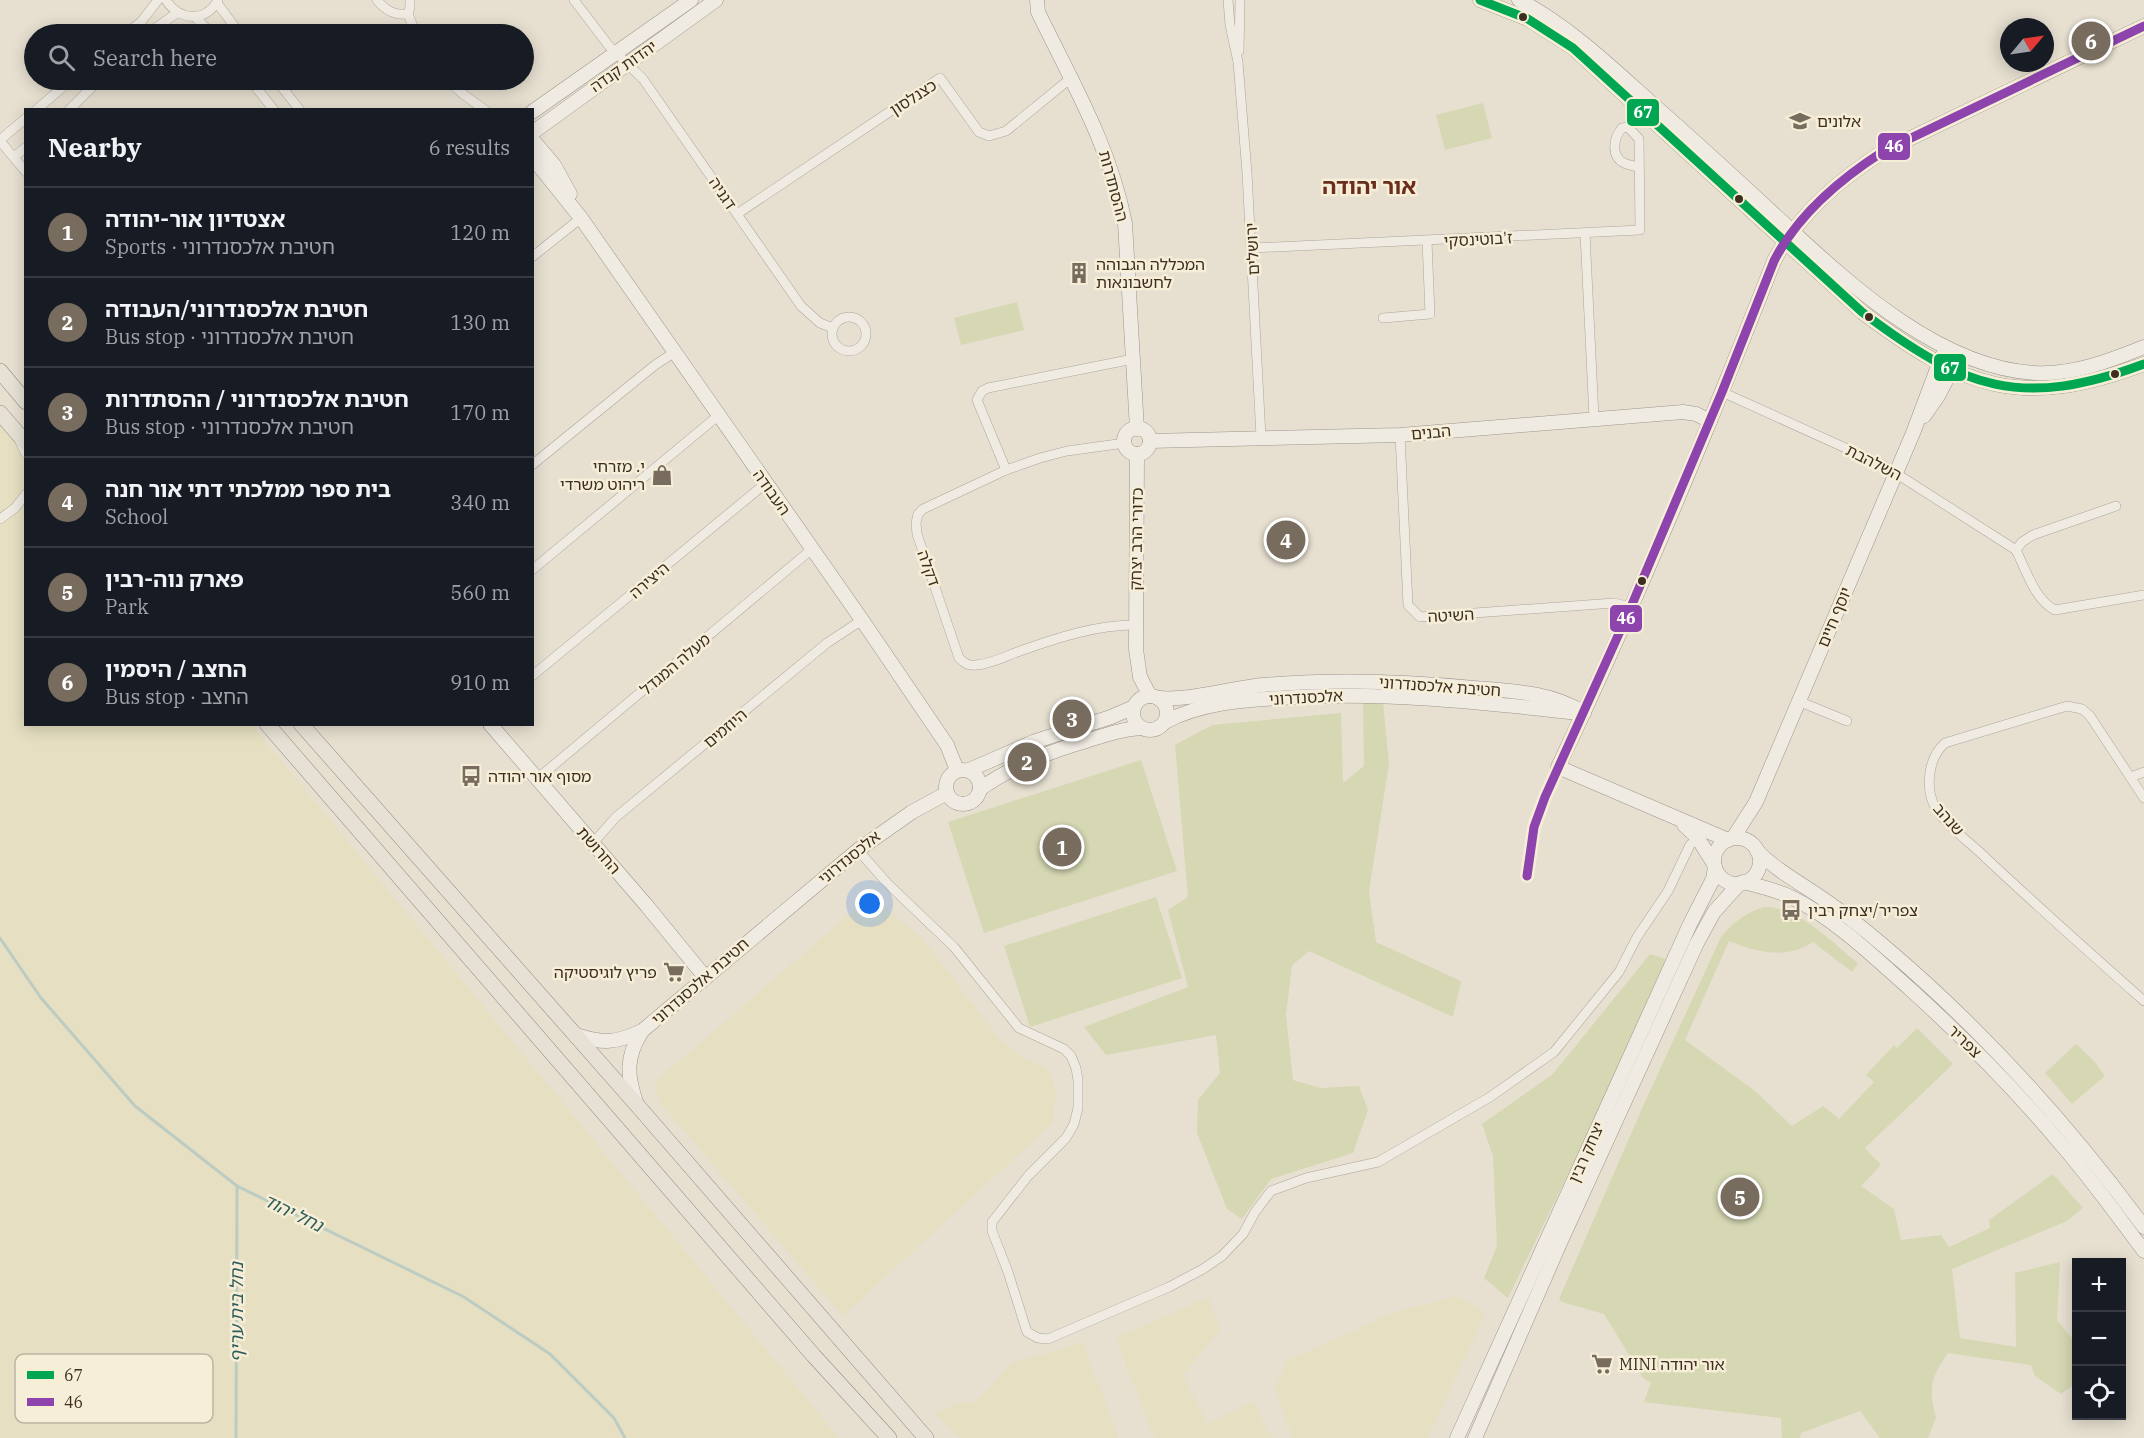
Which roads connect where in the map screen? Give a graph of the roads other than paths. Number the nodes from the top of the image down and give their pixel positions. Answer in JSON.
{"nodes":[{"id":1,"x":158,"y":0,"type":"edge"},
{"id":2,"x":166,"y":0,"type":"edge"},
{"id":3,"x":377,"y":0,"type":"edge"},
{"id":4,"x":410,"y":0,"type":"edge"},
{"id":5,"x":574,"y":0,"type":"edge"},
{"id":6,"x":691,"y":0,"type":"edge"},
{"id":7,"x":716,"y":0,"type":"edge"},
{"id":8,"x":1037,"y":0,"type":"edge"},
{"id":9,"x":1048,"y":0,"type":"edge"},
{"id":10,"x":1228,"y":0,"type":"edge"},
{"id":11,"x":1240,"y":0,"type":"edge"},
{"id":12,"x":1480,"y":0,"type":"edge"},
{"id":13,"x":1519,"y":0,"type":"edge"},
{"id":14,"x":217,"y":2,"type":"edge"},
{"id":15,"x":177,"y":13,"type":"junction"},
{"id":16,"x":408,"y":14,"type":"junction"},
{"id":17,"x":195,"y":17,"type":"junction"},
{"id":18,"x":138,"y":24,"type":"edge"},
{"id":19,"x":161,"y":24,"type":"edge"},
{"id":20,"x":202,"y":24,"type":"edge"},
{"id":21,"x":233,"y":24,"type":"edge"},
{"id":22,"x":412,"y":24,"type":"edge"},
{"id":23,"x":2144,"y":26,"type":"edge"},
{"id":24,"x":1046,"y":28,"type":"junction"},
{"id":25,"x":616,"y":53,"type":"junction"},
{"id":26,"x":1238,"y":62,"type":"junction"},
{"id":27,"x":627,"y":63,"type":"junction"},
{"id":28,"x":1071,"y":78,"type":"junction"},
{"id":29,"x":59,"y":90,"type":"edge"},
{"id":30,"x":89,"y":90,"type":"edge"},
{"id":31,"x":258,"y":90,"type":"edge"},
{"id":32,"x":284,"y":90,"type":"edge"},
{"id":33,"x":458,"y":90,"type":"edge"},
{"id":34,"x":38,"y":108,"type":"edge"},
{"id":35,"x":71,"y":108,"type":"edge"},
{"id":36,"x":272,"y":108,"type":"edge"},
{"id":37,"x":298,"y":108,"type":"edge"},
{"id":38,"x":481,"y":108,"type":"edge"},
{"id":39,"x":534,"y":111,"type":"edge"},
{"id":40,"x":24,"y":120,"type":"edge"},
{"id":41,"x":534,"y":132,"type":"edge"},
{"id":42,"x":0,"y":141,"type":"edge"},
{"id":43,"x":534,"y":141,"type":"edge"},
{"id":44,"x":24,"y":149,"type":"edge"},
{"id":45,"x":14,"y":158,"type":"junction"},
{"id":46,"x":534,"y":159,"type":"edge"},
{"id":47,"x":1638,"y":166,"type":"dead end"},
{"id":48,"x":24,"y":170,"type":"edge"},
{"id":49,"x":737,"y":214,"type":"junction"},
{"id":50,"x":581,"y":218,"type":"junction"},
{"id":51,"x":1585,"y":233,"type":"junction"},
{"id":52,"x":1788,"y":236,"type":"junction"},
{"id":53,"x":1427,"y":241,"type":"junction"},
{"id":54,"x":1252,"y":248,"type":"junction"},
{"id":55,"x":534,"y":255,"type":"edge"},
{"id":56,"x":1383,"y":318,"type":"dead end"},
{"id":57,"x":833,"y":328,"type":"dead end"},
{"id":58,"x":2144,"y":347,"type":"edge"},
{"id":59,"x":1953,"y":350,"type":"junction"},
{"id":60,"x":675,"y":352,"type":"junction"},
{"id":61,"x":1133,"y":359,"type":"junction"},
{"id":62,"x":1938,"y":364,"type":"junction"},
{"id":63,"x":2144,"y":364,"type":"edge"},
{"id":64,"x":0,"y":370,"type":"edge"},
{"id":65,"x":1952,"y":370,"type":"junction"},
{"id":66,"x":1722,"y":392,"type":"junction"},
{"id":67,"x":24,"y":400,"type":"edge"},
{"id":68,"x":0,"y":413,"type":"edge"},
{"id":69,"x":719,"y":415,"type":"junction"},
{"id":70,"x":1594,"y":418,"type":"junction"},
{"id":71,"x":1710,"y":421,"type":"junction"},
{"id":72,"x":1137,"y":429,"type":"junction"},
{"id":73,"x":1913,"y":433,"type":"junction"},
{"id":74,"x":1400,"y":435,"type":"junction"},
{"id":75,"x":21,"y":437,"type":"edge"},
{"id":76,"x":1261,"y":437,"type":"junction"},
{"id":77,"x":1150,"y":441,"type":"junction"},
{"id":78,"x":1125,"y":443,"type":"junction"},
{"id":79,"x":1137,"y":454,"type":"junction"},
{"id":80,"x":534,"y":463,"type":"edge"},
{"id":81,"x":1006,"y":470,"type":"junction"},
{"id":82,"x":1896,"y":472,"type":"junction"},
{"id":83,"x":766,"y":483,"type":"junction"},
{"id":84,"x":24,"y":497,"type":"edge"},
{"id":85,"x":2116,"y":506,"type":"dead end"},
{"id":86,"x":24,"y":510,"type":"edge"},
{"id":87,"x":4,"y":517,"type":"edge"},
{"id":88,"x":812,"y":549,"type":"junction"},
{"id":89,"x":2016,"y":550,"type":"junction"},
{"id":90,"x":534,"y":568,"type":"edge"},
{"id":91,"x":2144,"y":596,"type":"edge"},
{"id":92,"x":1631,"y":607,"type":"junction"},
{"id":93,"x":862,"y":620,"type":"junction"},
{"id":94,"x":1135,"y":625,"type":"junction"},
{"id":95,"x":534,"y":674,"type":"edge"},
{"id":96,"x":1450,"y":699,"type":"joint"},
{"id":97,"x":1145,"y":701,"type":"junction"},
{"id":98,"x":1798,"y":701,"type":"junction"},
{"id":99,"x":1584,"y":713,"type":"junction"},
{"id":100,"x":1165,"y":722,"type":"junction"},
{"id":101,"x":1847,"y":722,"type":"dead end"},
{"id":102,"x":269,"y":726,"type":"edge"},
{"id":103,"x":303,"y":726,"type":"edge"},
{"id":104,"x":492,"y":726,"type":"edge"},
{"id":105,"x":1141,"y":728,"type":"junction"},
{"id":106,"x":1558,"y":767,"type":"junction"},
{"id":107,"x":963,"y":770,"type":"junction"},
{"id":108,"x":2144,"y":771,"type":"edge"},
{"id":109,"x":2131,"y":777,"type":"junction"},
{"id":110,"x":537,"y":779,"type":"junction"},
{"id":111,"x":980,"y":789,"type":"junction"},
{"id":112,"x":947,"y":793,"type":"junction"},
{"id":113,"x":2144,"y":798,"type":"edge"},
{"id":114,"x":1756,"y":802,"type":"junction"},
{"id":115,"x":1702,"y":834,"type":"junction"},
{"id":116,"x":1731,"y":839,"type":"junction"},
{"id":117,"x":593,"y":843,"type":"junction"},
{"id":118,"x":858,"y":849,"type":"junction"},
{"id":119,"x":1757,"y":850,"type":"junction"},
{"id":120,"x":1715,"y":865,"type":"junction"},
{"id":121,"x":1527,"y":876,"type":"dead end"},
{"id":122,"x":1742,"y":883,"type":"junction"},
{"id":123,"x":758,"y":931,"type":"joint"},
{"id":124,"x":705,"y":977,"type":"junction"},
{"id":125,"x":2144,"y":1001,"type":"edge"},
{"id":126,"x":642,"y":1031,"type":"junction"},
{"id":127,"x":576,"y":1035,"type":"junction"},
{"id":128,"x":637,"y":1105,"type":"junction"},
{"id":129,"x":2144,"y":1227,"type":"edge"},
{"id":130,"x":2144,"y":1251,"type":"edge"},
{"id":131,"x":889,"y":1438,"type":"edge"},
{"id":132,"x":926,"y":1438,"type":"edge"},
{"id":133,"x":1457,"y":1438,"type":"edge"},
{"id":134,"x":1475,"y":1438,"type":"edge"}],
"edges":[{"from":1,"to":18,"type":"street"},
{"from":2,"to":15,"type":"street"},
{"from":3,"to":16,"type":"street"},
{"from":4,"to":16,"type":"street"},
{"from":5,"to":25,"type":"street","name":"דגניה"},
{"from":6,"to":25,"type":"street","name":"יהדות קנדה"},
{"from":7,"to":27,"type":"street","name":"יהדות קנדה"},
{"from":8,"to":24,"type":"street","name":"ההסתדרות"},
{"from":9,"to":24,"type":"street"},
{"from":10,"to":26,"type":"street","name":"ירושלים"},
{"from":11,"to":26,"type":"street","name":"ירושלים"},
{"from":12,"to":52,"type":"street"},
{"from":13,"to":52,"type":"street"},
{"from":14,"to":17,"type":"street"},
{"from":14,"to":21,"type":"street"},
{"from":15,"to":17,"type":"street"},
{"from":15,"to":19,"type":"street"},
{"from":16,"to":22,"type":"street"},
{"from":17,"to":20,"type":"street"},
{"from":23,"to":52,"type":"street"},
{"from":24,"to":28,"type":"street","name":"ההסתדרות"},
{"from":25,"to":27,"type":"street","name":"דגניה"},
{"from":25,"to":39,"type":"street","name":"יהדות קנדה"},
{"from":26,"to":54,"type":"street","name":"ירושלים"},
{"from":27,"to":41,"type":"street","name":"יהדות קנדה"},
{"from":27,"to":49,"type":"street","name":"דגניה"},
{"from":28,"to":49,"type":"street","name":"כצנלסון"},
{"from":28,"to":61,"type":"street","name":"ההסתדרות"},
{"from":29,"to":34,"type":"street"},
{"from":30,"to":35,"type":"street"},
{"from":31,"to":36,"type":"street"},
{"from":32,"to":37,"type":"street"},
{"from":33,"to":38,"type":"street"},
{"from":40,"to":42,"type":"street"},
{"from":42,"to":45,"type":"street"},
{"from":43,"to":50,"type":"street","name":"העבודה"},
{"from":44,"to":45,"type":"street"},
{"from":45,"to":48,"type":"street"},
{"from":46,"to":50,"type":"street","name":"העבודה"},
{"from":47,"to":51,"type":"street","name":"ז'בוטינסקי"},
{"from":49,"to":57,"type":"street","name":"דגניה"},
{"from":50,"to":55,"type":"street"},
{"from":50,"to":60,"type":"street","name":"העבודה"},
{"from":51,"to":53,"type":"street","name":"ז'בוטינסקי"},
{"from":51,"to":70,"type":"street"},
{"from":52,"to":59,"type":"street"},
{"from":52,"to":62,"type":"street"},
{"from":52,"to":66,"type":"street"},
{"from":53,"to":54,"type":"street","name":"ז'בוטינסקי"},
{"from":53,"to":56,"type":"street"},
{"from":54,"to":76,"type":"street","name":"ירושלים"},
{"from":58,"to":59,"type":"street"},
{"from":59,"to":62,"type":"street","name":"יוסף חיים"},
{"from":59,"to":65,"type":"street","name":"יוסף חיים"},
{"from":60,"to":69,"type":"street","name":"העבודה"},
{"from":60,"to":80,"type":"street"},
{"from":61,"to":72,"type":"street","name":"ההסתדרות"},
{"from":61,"to":81,"type":"street"},
{"from":62,"to":65,"type":"street"},
{"from":62,"to":73,"type":"street","name":"יוסף חיים"},
{"from":63,"to":65,"type":"street"},
{"from":64,"to":67,"type":"main road"},
{"from":65,"to":73,"type":"street","name":"יוסף חיים"},
{"from":66,"to":71,"type":"street"},
{"from":66,"to":82,"type":"street","name":"השלהבת"},
{"from":68,"to":75,"type":"main road"},
{"from":69,"to":83,"type":"street","name":"העבודה"},
{"from":69,"to":90,"type":"street"},
{"from":70,"to":71,"type":"street","name":"הבנים"},
{"from":70,"to":74,"type":"street","name":"הבנים"},
{"from":71,"to":92,"type":"street"},
{"from":72,"to":77,"type":"street"},
{"from":72,"to":78,"type":"street"},
{"from":73,"to":82,"type":"street","name":"יוסף חיים"},
{"from":74,"to":76,"type":"street","name":"הבנים"},
{"from":74,"to":92,"type":"street","name":"השיטה"},
{"from":76,"to":77,"type":"street","name":"הבנים"},
{"from":77,"to":79,"type":"street"},
{"from":78,"to":79,"type":"street"},
{"from":78,"to":81,"type":"street","name":"דקלה"},
{"from":79,"to":94,"type":"street","name":"כדורי הרב יצחק"},
{"from":81,"to":94,"type":"street","name":"דקלה"},
{"from":82,"to":89,"type":"street","name":"השלהבת"},
{"from":82,"to":98,"type":"street","name":"יוסף חיים"},
{"from":83,"to":88,"type":"street","name":"העבודה"},
{"from":83,"to":95,"type":"street","name":"היצירה"},
{"from":84,"to":87,"type":"street"},
{"from":85,"to":89,"type":"street"},
{"from":86,"to":87,"type":"street"},
{"from":88,"to":93,"type":"street","name":"העבודה"},
{"from":88,"to":110,"type":"street","name":"מעלה המגדל"},
{"from":89,"to":91,"type":"street"},
{"from":92,"to":99,"type":"street"},
{"from":93,"to":107,"type":"street","name":"העבודה"},
{"from":93,"to":117,"type":"street","name":"היוזמים"},
{"from":94,"to":97,"type":"street"},
{"from":96,"to":99,"type":"street","name":"חטיבת אלכסנדרוני"},
{"from":96,"to":100,"type":"street","name":"אלכסנדרוני"},
{"from":97,"to":99,"type":"street","name":"חטיבת אלכסנדרוני"},
{"from":97,"to":100,"type":"street"},
{"from":97,"to":105,"type":"street"},
{"from":97,"to":107,"type":"street","name":"חטיבת אלכסנדרוני"},
{"from":98,"to":101,"type":"street"},
{"from":98,"to":114,"type":"street","name":"יוסף חיים"},
{"from":99,"to":106,"type":"street"},
{"from":100,"to":105,"type":"street"},
{"from":102,"to":131,"type":"main road"},
{"from":103,"to":127,"type":"main road"},
{"from":104,"to":110,"type":"street","name":"החרושת"},
{"from":105,"to":111,"type":"street"},
{"from":106,"to":115,"type":"street"},
{"from":106,"to":121,"type":"street"},
{"from":107,"to":111,"type":"street"},
{"from":107,"to":112,"type":"street"},
{"from":108,"to":109,"type":"street"},
{"from":109,"to":113,"type":"street","name":"שנהב"},
{"from":109,"to":125,"type":"street","name":"שנהב"},
{"from":110,"to":117,"type":"street","name":"החרושת"},
{"from":111,"to":112,"type":"street"},
{"from":112,"to":118,"type":"street","name":"אלכסנדרוני"},
{"from":114,"to":116,"type":"street","name":"יוסף חיים"},
{"from":114,"to":119,"type":"street","name":"יוסף חיים"},
{"from":115,"to":116,"type":"street"},
{"from":115,"to":118,"type":"street"},
{"from":115,"to":120,"type":"street"},
{"from":116,"to":119,"type":"street"},
{"from":116,"to":120,"type":"street"},
{"from":117,"to":124,"type":"street","name":"החרושת"},
{"from":118,"to":123,"type":"street","name":"אלכסנדרוני"},
{"from":119,"to":122,"type":"street"},
{"from":119,"to":129,"type":"street","name":"צפריר"},
{"from":120,"to":122,"type":"street"},
{"from":120,"to":133,"type":"street","name":"יצחק רבין"},
{"from":122,"to":130,"type":"street","name":"צפריר"},
{"from":122,"to":134,"type":"street","name":"יצחק רבין"},
{"from":123,"to":124,"type":"street","name":"חטיבת אלכסנדרוני"},
{"from":124,"to":126,"type":"street","name":"חטיבת אלכסנדרוני"},
{"from":126,"to":127,"type":"street","name":"חטיבת אלכסנדרוני"},
{"from":126,"to":128,"type":"street","name":"חטיבת אלכסנדרוני"},
{"from":127,"to":128,"type":"main road"},
{"from":128,"to":132,"type":"main road"}]}
